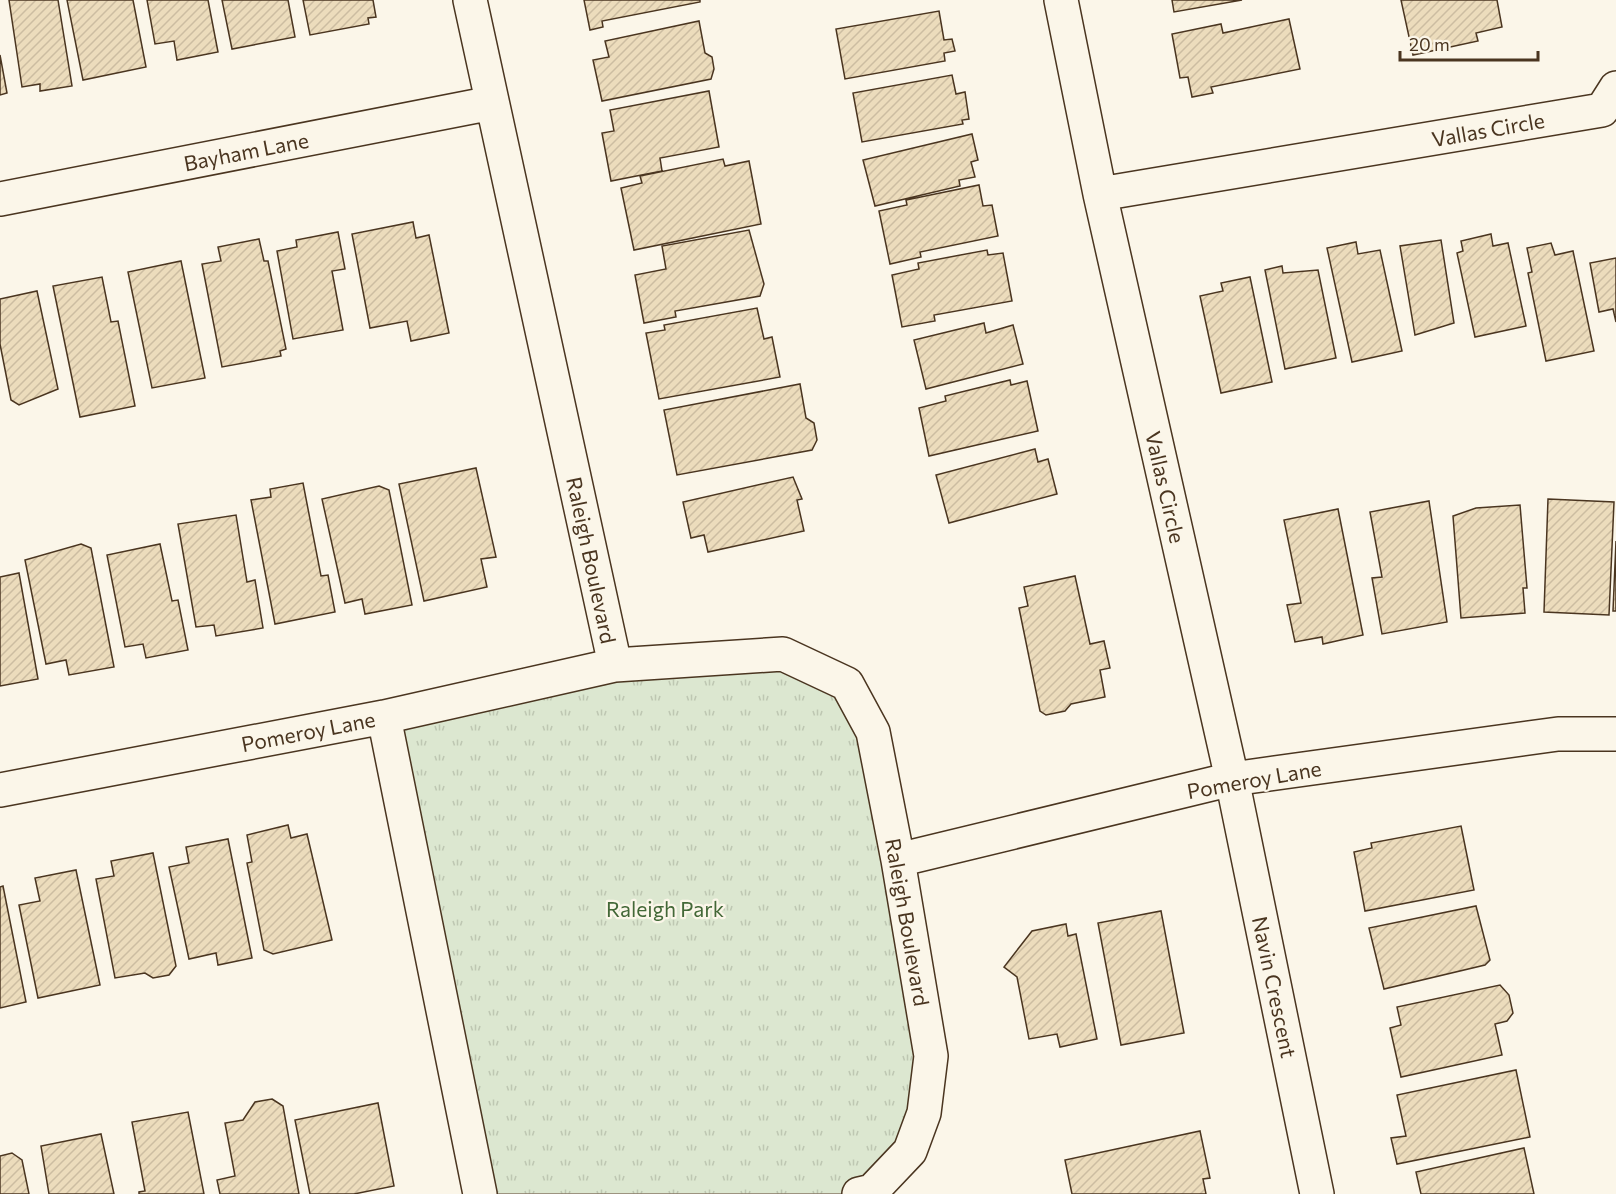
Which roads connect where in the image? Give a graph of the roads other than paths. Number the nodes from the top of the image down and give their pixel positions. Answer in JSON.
{"nodes":[{"id":1,"x":470,"y":0,"type":"edge"},
{"id":2,"x":1061,"y":0,"type":"edge"},
{"id":3,"x":1616,"y":87,"type":"edge"},
{"id":4,"x":492,"y":103,"type":"junction"},
{"id":5,"x":1100,"y":194,"type":"junction"},
{"id":6,"x":0,"y":198,"type":"edge"},
{"id":7,"x":615,"y":665,"type":"junction"},
{"id":8,"x":384,"y":717,"type":"junction"},
{"id":9,"x":1616,"y":734,"type":"edge"},
{"id":10,"x":1232,"y":779,"type":"junction"},
{"id":11,"x":0,"y":790,"type":"edge"},
{"id":12,"x":898,"y":860,"type":"junction"},
{"id":13,"x":480,"y":1194,"type":"edge"},
{"id":14,"x":859,"y":1194,"type":"edge"},
{"id":15,"x":1317,"y":1194,"type":"edge"}],
"edges":[{"from":1,"to":4,"type":"street","name":"Raleigh Boulevard"},
{"from":2,"to":5,"type":"street","name":"Vallas Circle"},
{"from":3,"to":5,"type":"street","name":"Vallas Circle"},
{"from":4,"to":6,"type":"street","name":"Bayham Lane"},
{"from":4,"to":7,"type":"street","name":"Raleigh Boulevard"},
{"from":5,"to":10,"type":"street","name":"Vallas Circle"},
{"from":7,"to":8,"type":"street","name":"Pomeroy Lane"},
{"from":7,"to":12,"type":"street","name":"Raleigh Boulevard"},
{"from":8,"to":11,"type":"street","name":"Pomeroy Lane"},
{"from":8,"to":13,"type":"street"},
{"from":9,"to":10,"type":"street","name":"Pomeroy Lane"},
{"from":10,"to":12,"type":"street","name":"Pomeroy Lane"},
{"from":10,"to":15,"type":"street","name":"Navin Crescent"},
{"from":12,"to":14,"type":"street","name":"Raleigh Boulevard"}]}
